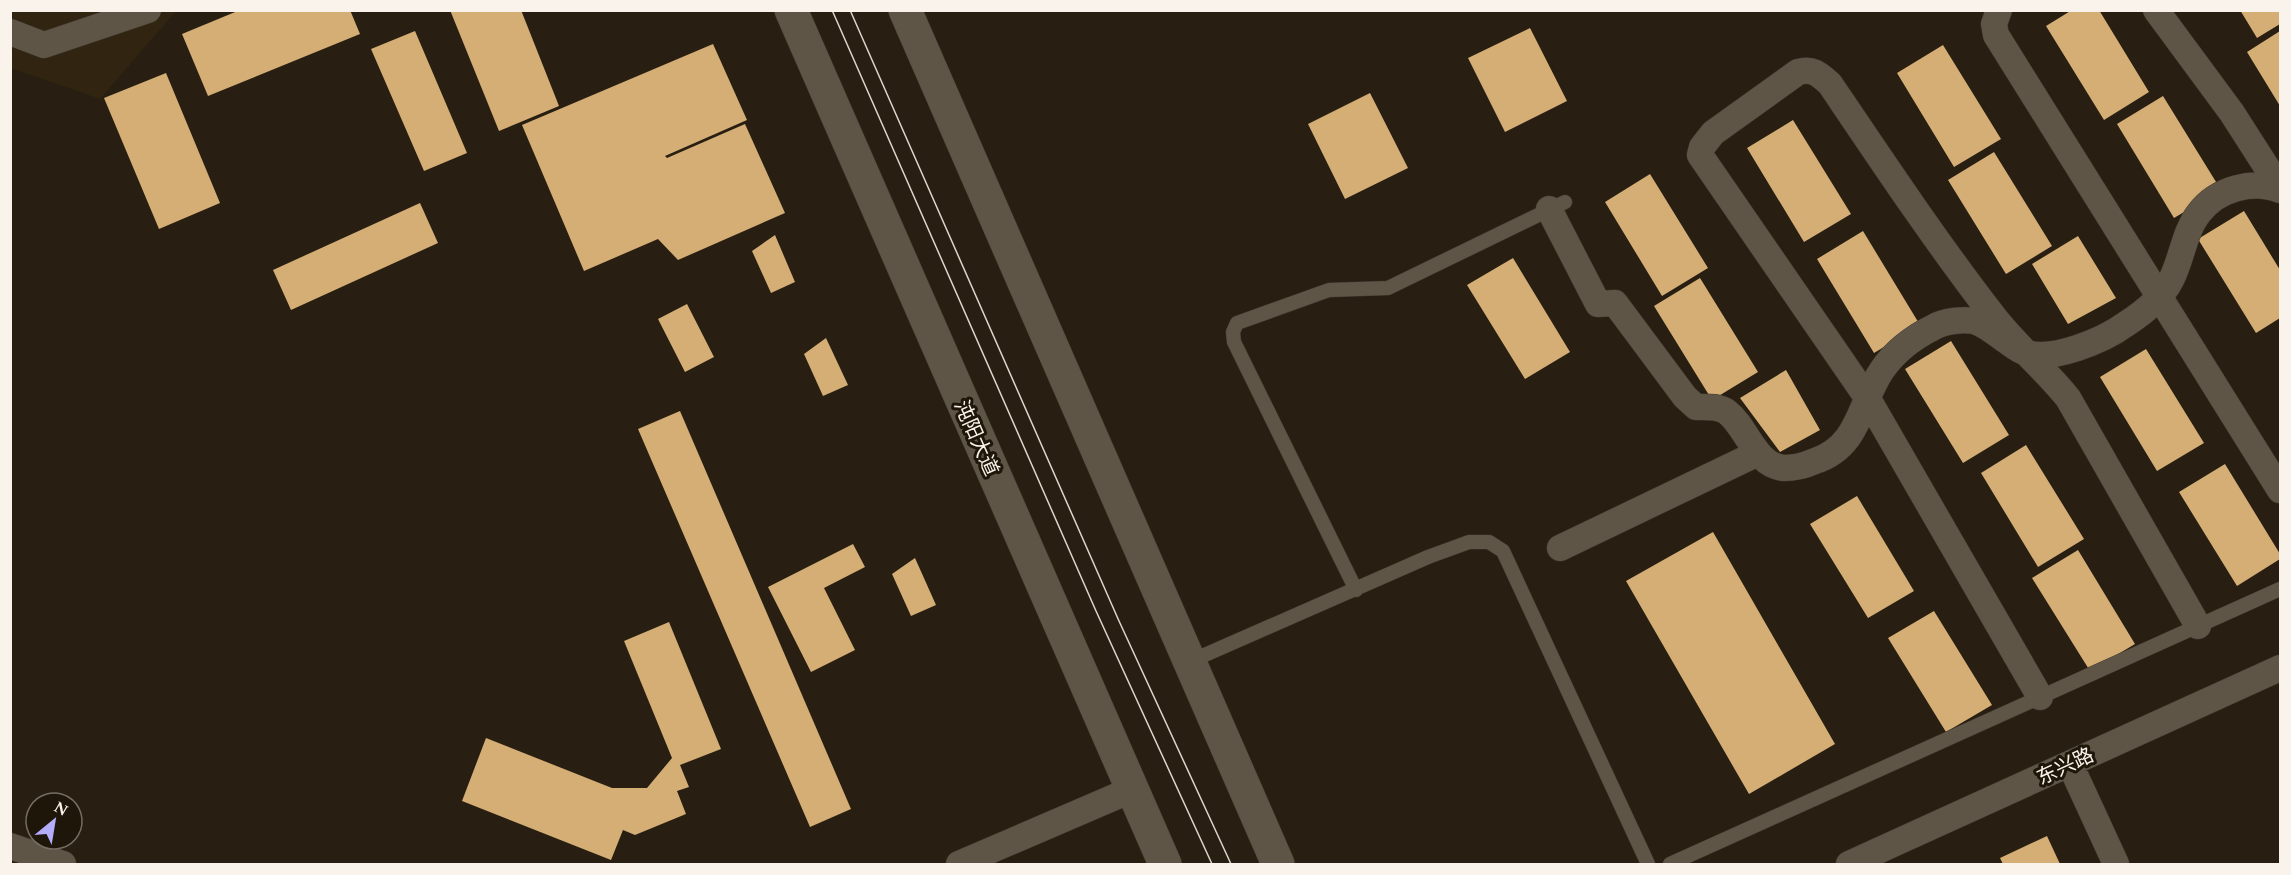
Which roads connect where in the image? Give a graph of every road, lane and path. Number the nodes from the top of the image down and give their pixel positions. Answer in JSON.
{"nodes":[{"id":1,"x":148,"y":10,"type":"edge"},
{"id":2,"x":791,"y":10,"type":"edge"},
{"id":3,"x":905,"y":10,"type":"edge"},
{"id":4,"x":1999,"y":10,"type":"edge"},
{"id":5,"x":2156,"y":10,"type":"edge"},
{"id":6,"x":10,"y":32,"type":"edge"},
{"id":7,"x":2280,"y":189,"type":"edge"},
{"id":8,"x":1557,"y":205,"type":"joint"},
{"id":9,"x":2159,"y":296,"type":"junction"},
{"id":10,"x":2024,"y":352,"type":"junction"},
{"id":11,"x":1868,"y":399,"type":"junction"},
{"id":12,"x":1758,"y":453,"type":"junction"},
{"id":13,"x":2280,"y":490,"type":"edge"},
{"id":14,"x":1560,"y":548,"type":"dead end"},
{"id":15,"x":2280,"y":589,"type":"edge"},
{"id":16,"x":1356,"y":590,"type":"junction"},
{"id":17,"x":2198,"y":626,"type":"junction"},
{"id":18,"x":1191,"y":661,"type":"junction"},
{"id":19,"x":2280,"y":668,"type":"edge"},
{"id":20,"x":2040,"y":697,"type":"junction"},
{"id":21,"x":2070,"y":764,"type":"junction"},
{"id":22,"x":1131,"y":790,"type":"junction"},
{"id":23,"x":10,"y":846,"type":"edge"},
{"id":24,"x":33,"y":859,"type":"edge"},
{"id":25,"x":63,"y":864,"type":"edge"},
{"id":26,"x":959,"y":864,"type":"edge"},
{"id":27,"x":1165,"y":864,"type":"edge"},
{"id":28,"x":1278,"y":864,"type":"edge"},
{"id":29,"x":1648,"y":864,"type":"edge"},
{"id":30,"x":1670,"y":864,"type":"edge"},
{"id":31,"x":1849,"y":864,"type":"edge"},
{"id":32,"x":2116,"y":864,"type":"edge"}],
"edges":[{"from":1,"to":6,"type":"street"},
{"from":2,"to":22,"type":"main road","name":"沌阳大道"},
{"from":3,"to":18,"type":"main road"},
{"from":4,"to":9,"type":"street"},
{"from":5,"to":7,"type":"street"},
{"from":7,"to":9,"type":"street"},
{"from":8,"to":12,"type":"street"},
{"from":8,"to":16,"type":"lane"},
{"from":9,"to":10,"type":"street"},
{"from":9,"to":13,"type":"street"},
{"from":10,"to":11,"type":"street"},
{"from":10,"to":11,"type":"street"},
{"from":10,"to":17,"type":"street"},
{"from":11,"to":12,"type":"street"},
{"from":11,"to":20,"type":"street"},
{"from":12,"to":14,"type":"street"},
{"from":15,"to":17,"type":"lane"},
{"from":16,"to":18,"type":"lane"},
{"from":16,"to":29,"type":"lane"},
{"from":17,"to":20,"type":"lane"},
{"from":18,"to":28,"type":"main road"},
{"from":19,"to":21,"type":"street","name":"东兴路"},
{"from":20,"to":30,"type":"lane"},
{"from":21,"to":31,"type":"street","name":"东兴路"},
{"from":21,"to":32,"type":"street"},
{"from":22,"to":26,"type":"street"},
{"from":22,"to":27,"type":"main road","name":"沌阳大道"},
{"from":23,"to":24,"type":"street"},
{"from":24,"to":25,"type":"street"}]}
